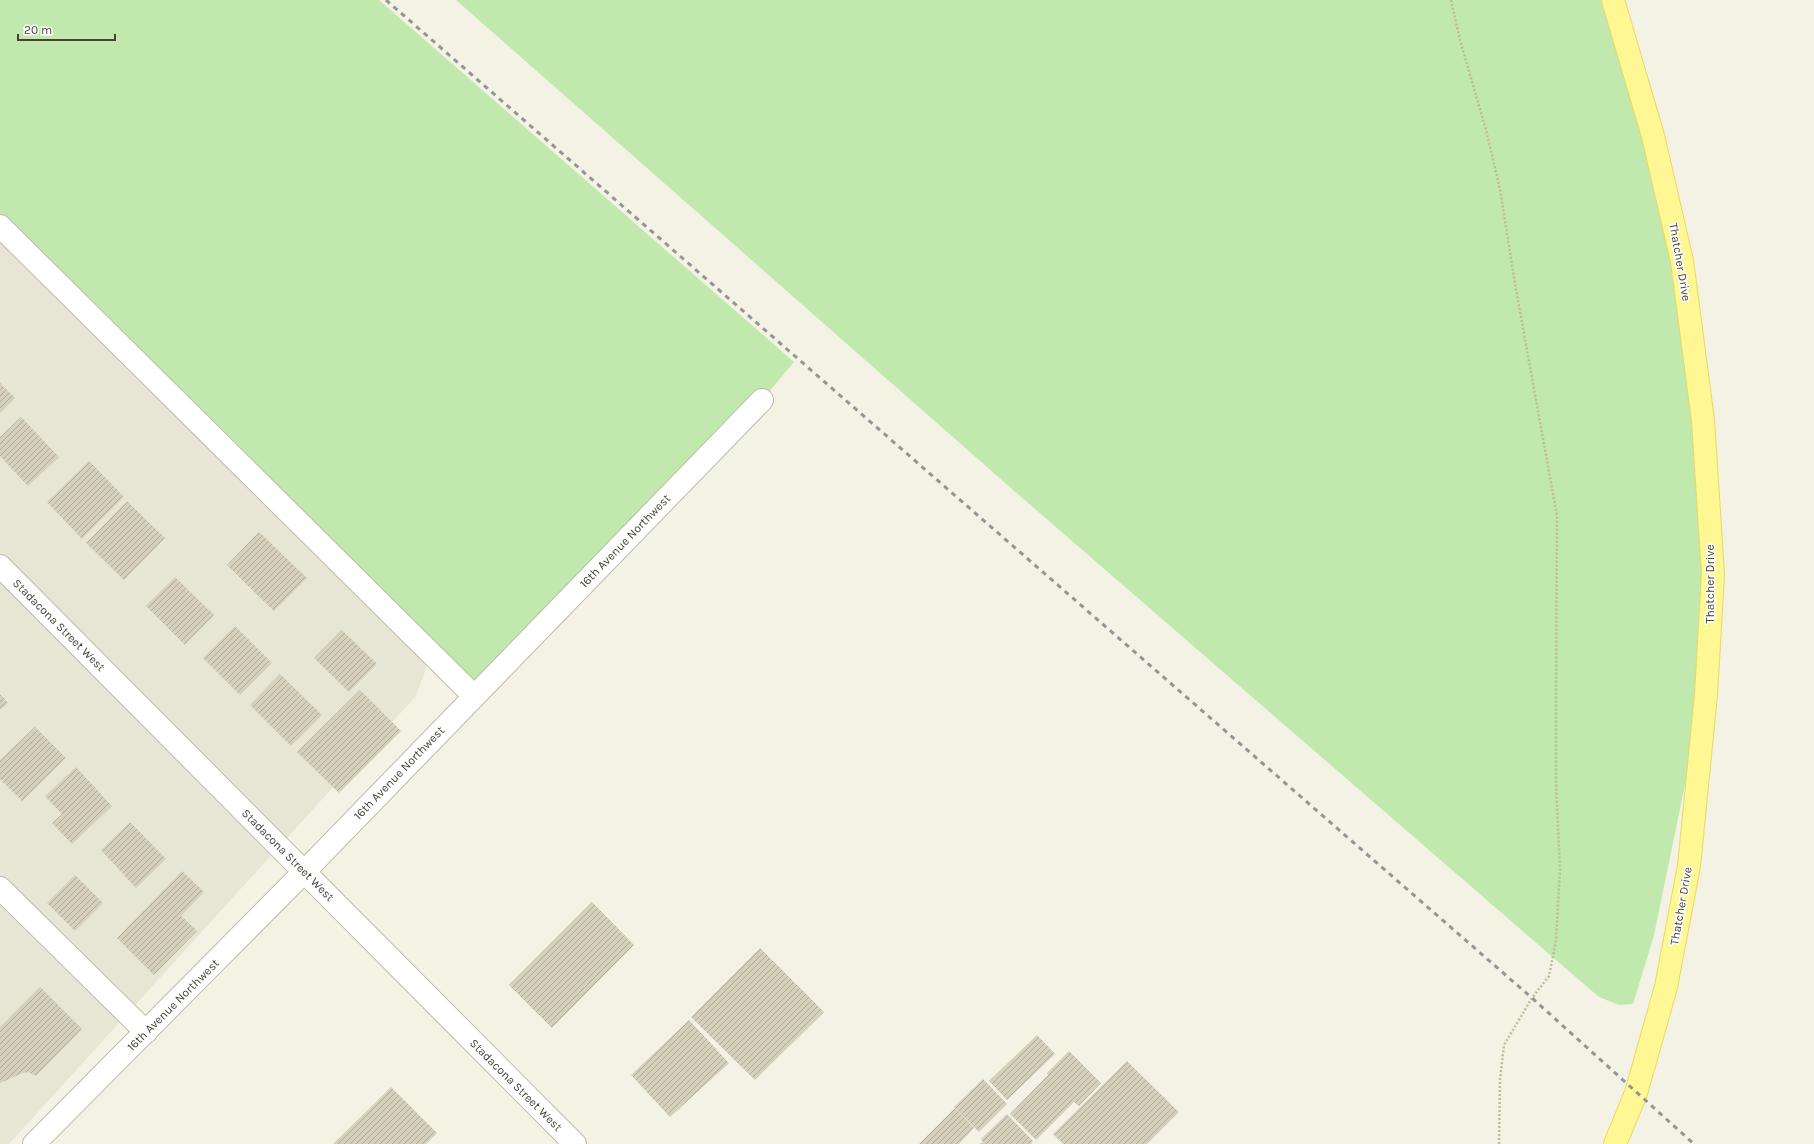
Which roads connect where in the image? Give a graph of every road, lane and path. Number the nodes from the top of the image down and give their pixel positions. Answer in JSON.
{"nodes":[{"id":1,"x":1451,"y":0,"type":"edge"},
{"id":2,"x":1613,"y":0,"type":"edge"},
{"id":3,"x":0,"y":226,"type":"edge"},
{"id":4,"x":762,"y":400,"type":"dead end"},
{"id":5,"x":0,"y":566,"type":"edge"},
{"id":6,"x":474,"y":696,"type":"junction"},
{"id":7,"x":304,"y":872,"type":"junction"},
{"id":8,"x":0,"y":888,"type":"edge"},
{"id":9,"x":146,"y":1032,"type":"junction"},
{"id":10,"x":34,"y":1144,"type":"edge"},
{"id":11,"x":575,"y":1144,"type":"edge"},
{"id":12,"x":1499,"y":1144,"type":"edge"},
{"id":13,"x":1615,"y":1144,"type":"edge"}],
"edges":[{"from":1,"to":12,"type":"path"},
{"from":2,"to":13,"type":"main road","name":"Thatcher Drive"},
{"from":3,"to":6,"type":"street"},
{"from":4,"to":6,"type":"street","name":"16th Avenue Northwest"},
{"from":5,"to":7,"type":"street","name":"Stadacona Street West"},
{"from":6,"to":7,"type":"street","name":"16th Avenue Northwest"},
{"from":7,"to":9,"type":"street","name":"16th Avenue Northwest"},
{"from":7,"to":11,"type":"street","name":"Stadacona Street West"},
{"from":8,"to":9,"type":"street"},
{"from":9,"to":10,"type":"street","name":"16th Avenue Northwest"}]}
